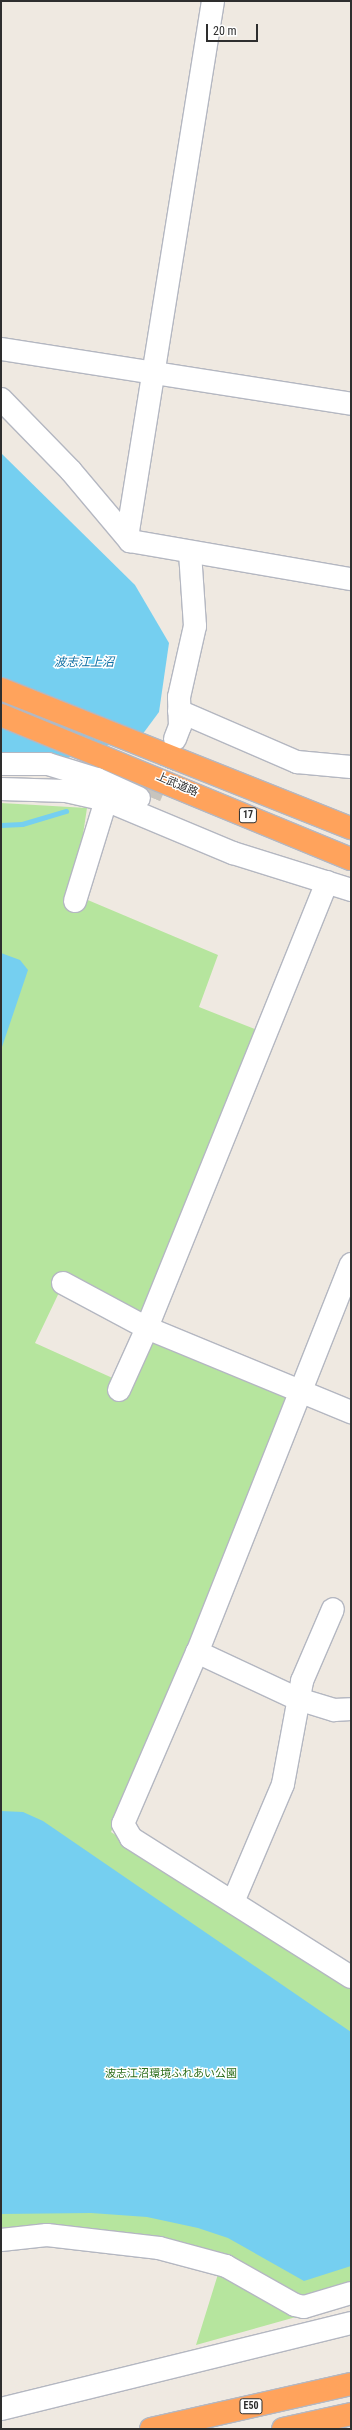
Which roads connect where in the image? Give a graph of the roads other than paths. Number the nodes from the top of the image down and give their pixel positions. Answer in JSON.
{"nodes":[{"id":1,"x":213,"y":1,"type":"edge"},
{"id":2,"x":1,"y":349,"type":"edge"},
{"id":3,"x":153,"y":374,"type":"junction"},
{"id":4,"x":1,"y":399,"type":"edge"},
{"id":5,"x":351,"y":404,"type":"edge"},
{"id":6,"x":130,"y":541,"type":"junction"},
{"id":7,"x":190,"y":552,"type":"junction"},
{"id":8,"x":351,"y":579,"type":"edge"},
{"id":9,"x":1,"y":689,"type":"edge"},
{"id":10,"x":179,"y":711,"type":"junction"},
{"id":11,"x":1,"y":715,"type":"edge"},
{"id":12,"x":175,"y":739,"type":"tunnel mouth"},
{"id":13,"x":1,"y":764,"type":"edge"},
{"id":14,"x":351,"y":768,"type":"edge"},
{"id":15,"x":1,"y":789,"type":"edge"},
{"id":16,"x":106,"y":800,"type":"junction"},
{"id":17,"x":147,"y":805,"type":"junction"},
{"id":18,"x":351,"y":828,"type":"edge"},
{"id":19,"x":351,"y":859,"type":"edge"},
{"id":20,"x":327,"y":882,"type":"junction"},
{"id":21,"x":351,"y":890,"type":"edge"},
{"id":22,"x":75,"y":901,"type":"dead end"},
{"id":23,"x":351,"y":1264,"type":"edge"},
{"id":24,"x":63,"y":1283,"type":"dead end"},
{"id":25,"x":147,"y":1328,"type":"junction"},
{"id":26,"x":119,"y":1390,"type":"dead end"},
{"id":27,"x":301,"y":1392,"type":"junction"},
{"id":28,"x":351,"y":1412,"type":"edge"},
{"id":29,"x":333,"y":1609,"type":"dead end"},
{"id":30,"x":196,"y":1652,"type":"junction"},
{"id":31,"x":298,"y":1699,"type":"junction"},
{"id":32,"x":351,"y":1709,"type":"edge"},
{"id":33,"x":233,"y":1902,"type":"junction"},
{"id":34,"x":351,"y":1977,"type":"edge"},
{"id":35,"x":1,"y":2240,"type":"edge"},
{"id":36,"x":351,"y":2293,"type":"edge"},
{"id":37,"x":351,"y":2324,"type":"edge"},
{"id":38,"x":351,"y":2384,"type":"edge"},
{"id":39,"x":1,"y":2409,"type":"edge"},
{"id":40,"x":351,"y":2414,"type":"edge"},
{"id":41,"x":151,"y":2429,"type":"edge"},
{"id":42,"x":283,"y":2429,"type":"edge"}],
"edges":[{"from":1,"to":3,"type":"street"},
{"from":2,"to":3,"type":"street"},
{"from":3,"to":5,"type":"street"},
{"from":3,"to":6,"type":"street"},
{"from":4,"to":6,"type":"street"},
{"from":6,"to":7,"type":"street"},
{"from":7,"to":8,"type":"street"},
{"from":7,"to":10,"type":"street"},
{"from":9,"to":18,"type":"highway","number":"17"},
{"from":10,"to":12,"type":"street"},
{"from":10,"to":14,"type":"street"},
{"from":11,"to":19,"type":"highway","name":"上武道路","number":"17"},
{"from":13,"to":17,"type":"street"},
{"from":15,"to":16,"type":"street"},
{"from":16,"to":17,"type":"street"},
{"from":16,"to":22,"type":"street"},
{"from":17,"to":20,"type":"street"},
{"from":20,"to":21,"type":"street"},
{"from":20,"to":25,"type":"street"},
{"from":23,"to":27,"type":"street"},
{"from":24,"to":25,"type":"street"},
{"from":25,"to":26,"type":"street"},
{"from":25,"to":27,"type":"street"},
{"from":27,"to":28,"type":"street"},
{"from":27,"to":30,"type":"street"},
{"from":29,"to":31,"type":"street"},
{"from":30,"to":31,"type":"street"},
{"from":30,"to":33,"type":"street"},
{"from":31,"to":32,"type":"street"},
{"from":31,"to":33,"type":"street"},
{"from":33,"to":34,"type":"street"},
{"from":35,"to":36,"type":"street"},
{"from":37,"to":39,"type":"street"},
{"from":38,"to":41,"type":"highway","number":"E50"},
{"from":40,"to":42,"type":"highway"}]}
